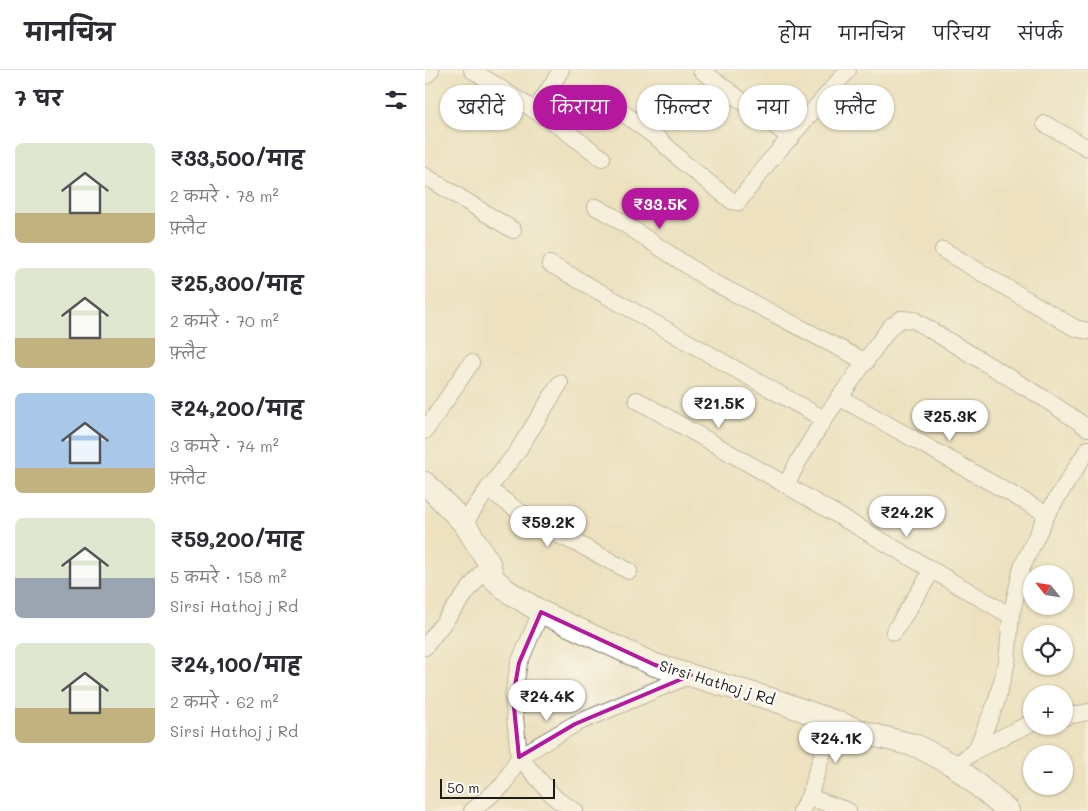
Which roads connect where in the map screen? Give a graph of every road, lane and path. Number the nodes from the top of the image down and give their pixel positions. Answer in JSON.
{"nodes":[{"id":1,"x":431,"y":70,"type":"edge"},
{"id":2,"x":472,"y":70,"type":"edge"},
{"id":3,"x":561,"y":70,"type":"edge"},
{"id":4,"x":701,"y":70,"type":"edge"},
{"id":5,"x":843,"y":72,"type":"edge"},
{"id":6,"x":425,"y":76,"type":"edge"},
{"id":7,"x":551,"y":85,"type":"edge"},
{"id":8,"x":533,"y":110,"type":"edge"},
{"id":9,"x":627,"y":116,"type":"edge"},
{"id":10,"x":1045,"y":124,"type":"dead end"},
{"id":11,"x":562,"y":130,"type":"edge"},
{"id":12,"x":791,"y":138,"type":"junction"},
{"id":13,"x":1088,"y":148,"type":"edge"},
{"id":14,"x":602,"y":158,"type":"dead end"},
{"id":15,"x":425,"y":176,"type":"edge"},
{"id":16,"x":596,"y":207,"type":"dead end"},
{"id":17,"x":513,"y":230,"type":"dead end"},
{"id":18,"x":943,"y":250,"type":"dead end"},
{"id":19,"x":550,"y":264,"type":"dead end"},
{"id":20,"x":1088,"y":331,"type":"edge"},
{"id":21,"x":866,"y":362,"type":"junction"},
{"id":22,"x":471,"y":363,"type":"dead end"},
{"id":23,"x":560,"y":383,"type":"dead end"},
{"id":24,"x":839,"y":397,"type":"junction"},
{"id":25,"x":637,"y":400,"type":"dead end"},
{"id":26,"x":824,"y":419,"type":"junction"},
{"id":27,"x":1088,"y":428,"type":"edge"},
{"id":28,"x":425,"y":431,"type":"edge"},
{"id":29,"x":1088,"y":449,"type":"edge"},
{"id":30,"x":425,"y":482,"type":"edge"},
{"id":31,"x":786,"y":485,"type":"junction"},
{"id":32,"x":488,"y":489,"type":"junction"},
{"id":33,"x":1047,"y":514,"type":"junction"},
{"id":34,"x":464,"y":523,"type":"junction"},
{"id":35,"x":489,"y":563,"type":"junction"},
{"id":36,"x":629,"y":571,"type":"dead end"},
{"id":37,"x":932,"y":571,"type":"junction"},
{"id":38,"x":541,"y":612,"type":"junction"},
{"id":39,"x":1011,"y":616,"type":"junction"},
{"id":40,"x":894,"y":632,"type":"dead end"},
{"id":41,"x":425,"y":647,"type":"edge"},
{"id":42,"x":691,"y":675,"type":"junction"},
{"id":43,"x":1088,"y":712,"type":"edge"},
{"id":44,"x":1073,"y":715,"type":"edge"},
{"id":45,"x":832,"y":722,"type":"junction"},
{"id":46,"x":1023,"y":728,"type":"edge"},
{"id":47,"x":976,"y":750,"type":"junction"},
{"id":48,"x":519,"y":757,"type":"junction"},
{"id":49,"x":955,"y":766,"type":"junction"},
{"id":50,"x":805,"y":804,"type":"edge"},
{"id":51,"x":472,"y":811,"type":"edge"},
{"id":52,"x":575,"y":811,"type":"edge"},
{"id":53,"x":848,"y":811,"type":"edge"},
{"id":54,"x":1008,"y":811,"type":"edge"}],
"edges":[{"from":1,"to":6,"type":"street"},
{"from":2,"to":8,"type":"street"},
{"from":3,"to":7,"type":"street"},
{"from":4,"to":12,"type":"street"},
{"from":5,"to":12,"type":"street"},
{"from":9,"to":12,"type":"street"},
{"from":10,"to":13,"type":"street"},
{"from":11,"to":14,"type":"street"},
{"from":15,"to":17,"type":"street"},
{"from":16,"to":21,"type":"street"},
{"from":18,"to":20,"type":"street"},
{"from":19,"to":26,"type":"street"},
{"from":21,"to":24,"type":"street"},
{"from":21,"to":27,"type":"street"},
{"from":22,"to":28,"type":"street"},
{"from":23,"to":32,"type":"street"},
{"from":24,"to":26,"type":"street"},
{"from":24,"to":33,"type":"street"},
{"from":25,"to":31,"type":"street"},
{"from":26,"to":31,"type":"street"},
{"from":29,"to":33,"type":"street"},
{"from":30,"to":34,"type":"street","name":"Sirsi Hathoj j Rd"},
{"from":31,"to":37,"type":"street"},
{"from":32,"to":34,"type":"street"},
{"from":32,"to":36,"type":"street"},
{"from":33,"to":39,"type":"street"},
{"from":34,"to":35,"type":"street","name":"Sirsi Hathoj j Rd"},
{"from":35,"to":38,"type":"street","name":"Sirsi Hathoj j Rd"},
{"from":35,"to":41,"type":"street"},
{"from":37,"to":39,"type":"street"},
{"from":37,"to":40,"type":"street"},
{"from":38,"to":42,"type":"street","name":"Sirsi Hathoj j Rd"},
{"from":38,"to":48,"type":"street"},
{"from":39,"to":47,"type":"street"},
{"from":42,"to":45,"type":"street","name":"Sirsi Hathoj j Rd"},
{"from":42,"to":48,"type":"street"},
{"from":43,"to":44,"type":"street"},
{"from":45,"to":49,"type":"street","name":"Sirsi Hathoj j Rd"},
{"from":45,"to":50,"type":"street"},
{"from":46,"to":47,"type":"street"},
{"from":47,"to":49,"type":"street"},
{"from":48,"to":51,"type":"street"},
{"from":48,"to":52,"type":"street"},
{"from":49,"to":54,"type":"street","name":"Sirsi Hathoj j Rd"},
{"from":50,"to":53,"type":"street"}]}
